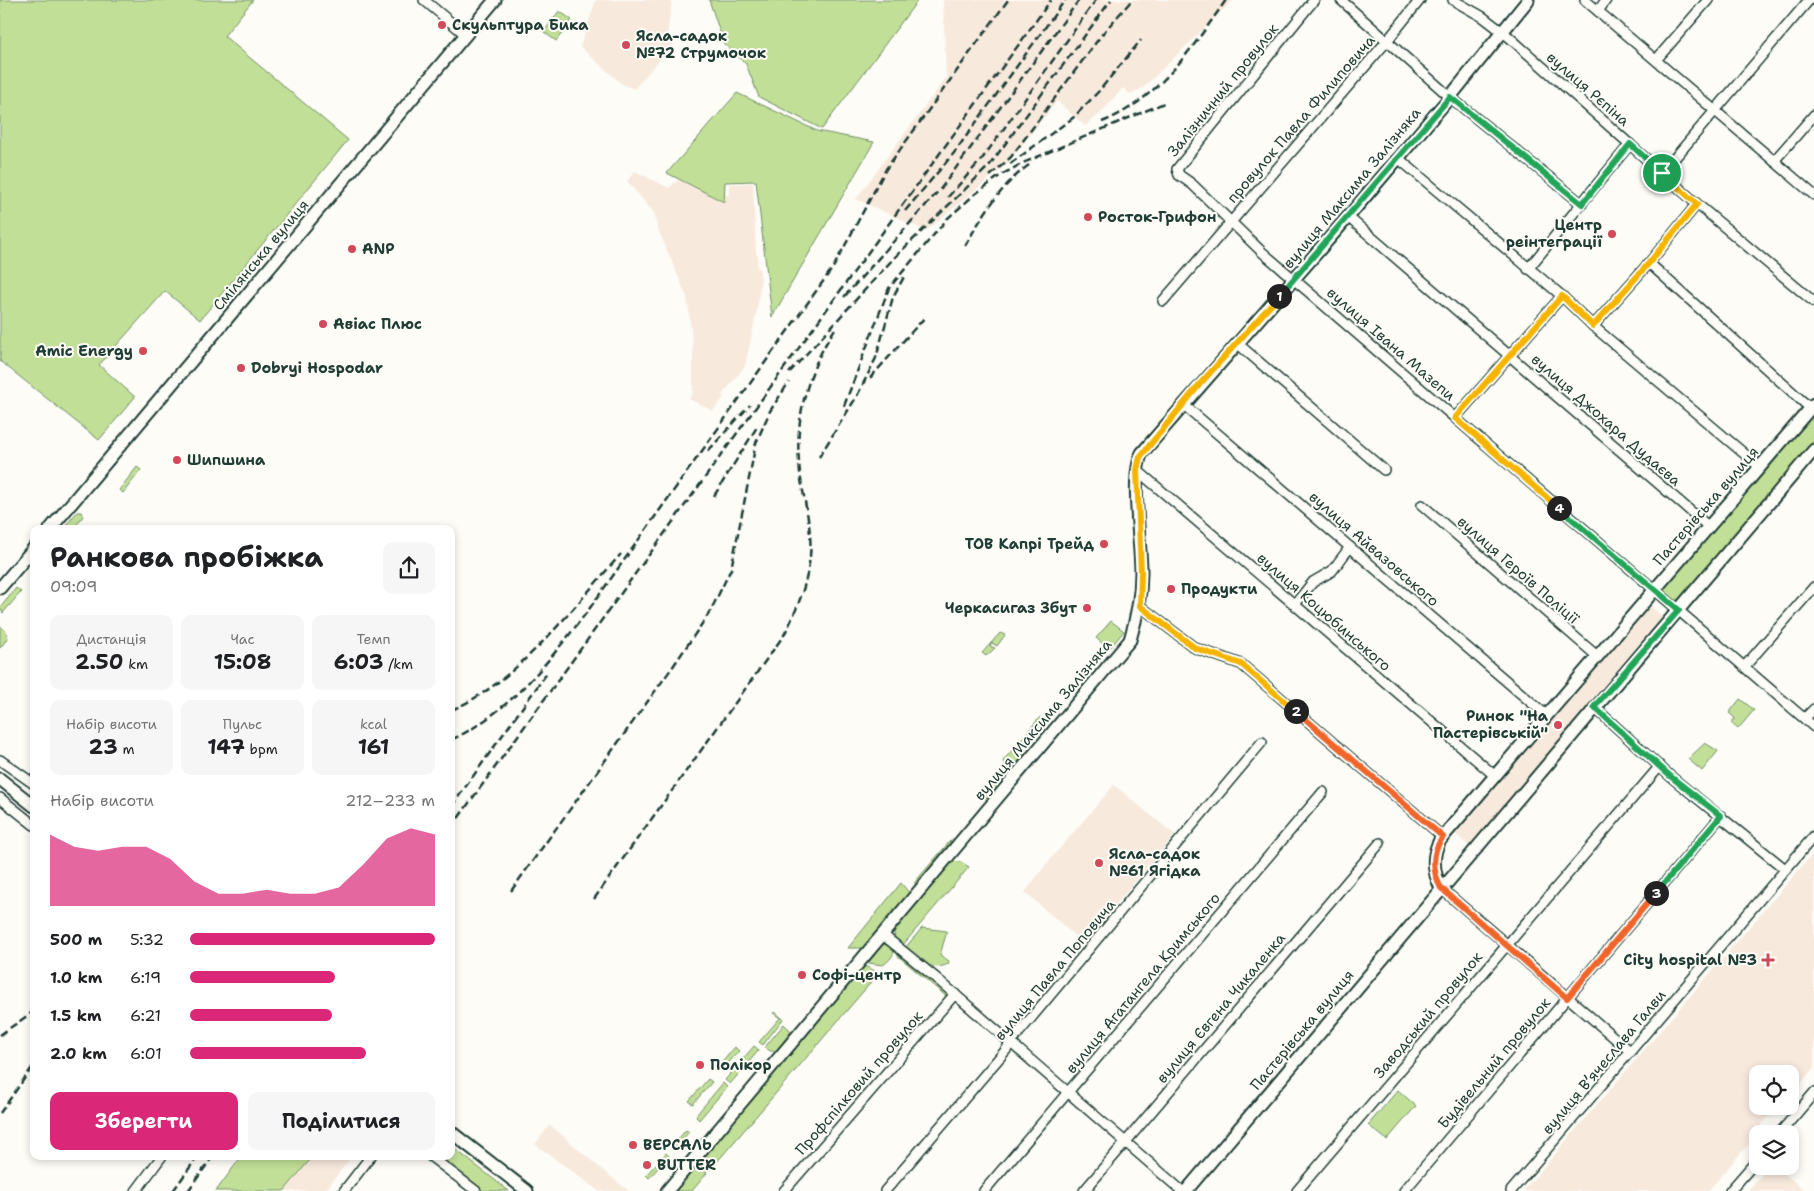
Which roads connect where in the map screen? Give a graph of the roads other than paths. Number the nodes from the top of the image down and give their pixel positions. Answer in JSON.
{"nodes":[{"id":1,"x":424,"y":0,"type":"edge"},
{"id":2,"x":495,"y":0,"type":"edge"},
{"id":3,"x":1314,"y":0,"type":"edge"},
{"id":4,"x":1341,"y":0,"type":"edge"},
{"id":5,"x":1420,"y":0,"type":"edge"},
{"id":6,"x":1453,"y":0,"type":"edge"},
{"id":7,"x":1528,"y":0,"type":"edge"},
{"id":8,"x":1584,"y":0,"type":"edge"},
{"id":9,"x":1606,"y":0,"type":"edge"},
{"id":10,"x":1708,"y":0,"type":"edge"},
{"id":11,"x":1809,"y":0,"type":"edge"},
{"id":12,"x":1598,"y":11,"type":"junction"},
{"id":13,"x":1503,"y":33,"type":"junction"},
{"id":14,"x":466,"y":35,"type":"junction"},
{"id":15,"x":1388,"y":41,"type":"junction"},
{"id":16,"x":1656,"y":60,"type":"junction"},
{"id":17,"x":1450,"y":97,"type":"junction"},
{"id":18,"x":1714,"y":111,"type":"junction"},
{"id":19,"x":1814,"y":115,"type":"edge"},
{"id":20,"x":1630,"y":144,"type":"junction"},
{"id":21,"x":1398,"y":158,"type":"junction"},
{"id":22,"x":1774,"y":161,"type":"junction"},
{"id":23,"x":1662,"y":173,"type":"junction"},
{"id":24,"x":1179,"y":175,"type":"joint"},
{"id":25,"x":1814,"y":195,"type":"edge"},
{"id":26,"x":1582,"y":204,"type":"junction"},
{"id":27,"x":1697,"y":204,"type":"junction"},
{"id":28,"x":1348,"y":217,"type":"junction"},
{"id":29,"x":1230,"y":222,"type":"junction"},
{"id":30,"x":1649,"y":263,"type":"junction"},
{"id":31,"x":1528,"y":269,"type":"junction"},
{"id":32,"x":1295,"y":279,"type":"junction"},
{"id":33,"x":1562,"y":296,"type":"junction"},
{"id":34,"x":1163,"y":301,"type":"dead end"},
{"id":35,"x":1814,"y":302,"type":"edge"},
{"id":36,"x":1593,"y":326,"type":"junction"},
{"id":37,"x":1237,"y":343,"type":"junction"},
{"id":38,"x":1508,"y":356,"type":"junction"},
{"id":39,"x":1184,"y":405,"type":"junction"},
{"id":40,"x":1812,"y":409,"type":"edge"},
{"id":41,"x":1455,"y":418,"type":"junction"},
{"id":42,"x":1814,"y":450,"type":"edge"},
{"id":43,"x":1760,"y":467,"type":"junction"},
{"id":44,"x":1137,"y":470,"type":"junction"},
{"id":45,"x":1384,"y":470,"type":"dead end"},
{"id":46,"x":1422,"y":505,"type":"dead end"},
{"id":47,"x":53,"y":525,"type":"edge"},
{"id":48,"x":1709,"y":526,"type":"junction"},
{"id":49,"x":1350,"y":547,"type":"junction"},
{"id":50,"x":30,"y":553,"type":"edge"},
{"id":51,"x":1814,"y":587,"type":"edge"},
{"id":52,"x":0,"y":588,"type":"edge"},
{"id":53,"x":1654,"y":589,"type":"junction"},
{"id":54,"x":1294,"y":604,"type":"junction"},
{"id":55,"x":1140,"y":606,"type":"junction"},
{"id":56,"x":1679,"y":610,"type":"junction"},
{"id":57,"x":1597,"y":656,"type":"junction"},
{"id":58,"x":1745,"y":666,"type":"junction"},
{"id":59,"x":1594,"y":707,"type":"junction"},
{"id":60,"x":1814,"y":709,"type":"edge"},
{"id":61,"x":1546,"y":715,"type":"junction"},
{"id":62,"x":1804,"y":718,"type":"junction"},
{"id":63,"x":1814,"y":727,"type":"edge"},
{"id":64,"x":1262,"y":742,"type":"dead end"},
{"id":65,"x":0,"y":760,"type":"edge"},
{"id":66,"x":1660,"y":766,"type":"junction"},
{"id":67,"x":1494,"y":775,"type":"junction"},
{"id":68,"x":0,"y":779,"type":"edge"},
{"id":69,"x":30,"y":781,"type":"edge"},
{"id":70,"x":1322,"y":792,"type":"dead end"},
{"id":71,"x":0,"y":798,"type":"edge"},
{"id":72,"x":30,"y":803,"type":"edge"},
{"id":73,"x":1721,"y":816,"type":"junction"},
{"id":74,"x":30,"y":821,"type":"edge"},
{"id":75,"x":1814,"y":836,"type":"edge"},
{"id":76,"x":1443,"y":837,"type":"junction"},
{"id":77,"x":1380,"y":843,"type":"dead end"},
{"id":78,"x":1785,"y":870,"type":"junction"},
{"id":79,"x":1441,"y":888,"type":"junction"},
{"id":80,"x":883,"y":935,"type":"junction"},
{"id":81,"x":1505,"y":945,"type":"junction"},
{"id":82,"x":955,"y":994,"type":"junction"},
{"id":83,"x":1567,"y":998,"type":"junction"},
{"id":84,"x":1011,"y":1042,"type":"junction"},
{"id":85,"x":1630,"y":1052,"type":"junction"},
{"id":86,"x":1068,"y":1093,"type":"junction"},
{"id":87,"x":1814,"y":1094,"type":"edge"},
{"id":88,"x":1787,"y":1125,"type":"edge"},
{"id":89,"x":455,"y":1135,"type":"edge"},
{"id":90,"x":1125,"y":1143,"type":"junction"},
{"id":91,"x":159,"y":1160,"type":"edge"},
{"id":92,"x":368,"y":1160,"type":"edge"},
{"id":93,"x":435,"y":1160,"type":"edge"},
{"id":94,"x":1749,"y":1169,"type":"edge"},
{"id":95,"x":136,"y":1191,"type":"edge"},
{"id":96,"x":344,"y":1191,"type":"edge"},
{"id":97,"x":476,"y":1191,"type":"edge"},
{"id":98,"x":527,"y":1191,"type":"edge"},
{"id":99,"x":667,"y":1191,"type":"edge"},
{"id":100,"x":784,"y":1191,"type":"edge"},
{"id":101,"x":886,"y":1191,"type":"edge"},
{"id":102,"x":984,"y":1191,"type":"edge"},
{"id":103,"x":1084,"y":1191,"type":"edge"},
{"id":104,"x":1182,"y":1191,"type":"edge"},
{"id":105,"x":1186,"y":1191,"type":"edge"},
{"id":106,"x":1297,"y":1191,"type":"edge"},
{"id":107,"x":1404,"y":1191,"type":"edge"},
{"id":108,"x":1511,"y":1191,"type":"edge"},
{"id":109,"x":1730,"y":1191,"type":"edge"}],
"edges":[{"from":1,"to":14,"type":"street"},
{"from":2,"to":14,"type":"main road","name":"Смілянська вулиця"},
{"from":3,"to":24,"type":"street","name":"Залізничний провулок"},
{"from":4,"to":15,"type":"street"},
{"from":5,"to":15,"type":"street","name":"провулок Павла Филиповича"},
{"from":6,"to":13,"type":"street","name":"вулиця Рєпіна"},
{"from":7,"to":13,"type":"main road","name":"вулиця Максима Залізняка"},
{"from":8,"to":12,"type":"street"},
{"from":9,"to":12,"type":"street"},
{"from":10,"to":16,"type":"street"},
{"from":11,"to":18,"type":"street"},
{"from":12,"to":16,"type":"street"},
{"from":13,"to":17,"type":"main road","name":"вулиця Максима Залізняка"},
{"from":13,"to":20,"type":"street","name":"вулиця Рєпіна"},
{"from":14,"to":47,"type":"main road","name":"Смілянська вулиця"},
{"from":15,"to":17,"type":"street"},
{"from":15,"to":29,"type":"street","name":"провулок Павла Филиповича"},
{"from":16,"to":18,"type":"street"},
{"from":17,"to":21,"type":"main road","name":"вулиця Максима Залізняка"},
{"from":17,"to":26,"type":"street"},
{"from":18,"to":22,"type":"street"},
{"from":18,"to":23,"type":"street"},
{"from":19,"to":22,"type":"street"},
{"from":20,"to":23,"type":"street","name":"вулиця Рєпіна"},
{"from":20,"to":26,"type":"street"},
{"from":21,"to":28,"type":"main road","name":"вулиця Максима Залізняка"},
{"from":21,"to":31,"type":"street"},
{"from":22,"to":25,"type":"street"},
{"from":23,"to":27,"type":"street","name":"вулиця Рєпіна"},
{"from":24,"to":29,"type":"street","name":"вулиця Івана Мазепи"},
{"from":26,"to":31,"type":"street"},
{"from":27,"to":30,"type":"street"},
{"from":27,"to":35,"type":"street","name":"вулиця Рєпіна"},
{"from":28,"to":32,"type":"main road","name":"вулиця Максима Залізняка"},
{"from":28,"to":38,"type":"street","name":"вулиця Джохара Дудаєва"},
{"from":29,"to":32,"type":"street","name":"вулиця Івана Мазепи"},
{"from":29,"to":34,"type":"street","name":"провулок Павла Филиповича"},
{"from":30,"to":36,"type":"street"},
{"from":30,"to":40,"type":"street"},
{"from":31,"to":33,"type":"street"},
{"from":32,"to":37,"type":"main road","name":"вулиця Максима Залізняка"},
{"from":32,"to":41,"type":"street","name":"вулиця Івана Мазепи"},
{"from":33,"to":36,"type":"street"},
{"from":33,"to":38,"type":"street"},
{"from":36,"to":43,"type":"street"},
{"from":37,"to":39,"type":"main road","name":"вулиця Максима Залізняка"},
{"from":37,"to":45,"type":"street"},
{"from":38,"to":41,"type":"street"},
{"from":38,"to":48,"type":"street","name":"вулиця Джохара Дудаєва"},
{"from":39,"to":44,"type":"main road","name":"вулиця Максима Залізняка"},
{"from":39,"to":49,"type":"street","name":"вулиця Айвазовського"},
{"from":40,"to":43,"type":"main road","name":"Пастерівська вулиця"},
{"from":41,"to":53,"type":"street","name":"вулиця Івана Мазепи"},
{"from":42,"to":56,"type":"main road","name":"Пастерівська вулиця"},
{"from":43,"to":48,"type":"main road","name":"Пастерівська вулиця"},
{"from":44,"to":54,"type":"street","name":"вулиця Коцюбинського"},
{"from":44,"to":55,"type":"main road","name":"вулиця Максима Залізняка"},
{"from":46,"to":57,"type":"street","name":"вулиця Героїв Поліції"},
{"from":48,"to":53,"type":"main road","name":"Пастерівська вулиця"},
{"from":49,"to":54,"type":"street"},
{"from":49,"to":61,"type":"street","name":"вулиця Айвазовського"},
{"from":50,"to":52,"type":"main road"},
{"from":51,"to":58,"type":"street"},
{"from":53,"to":56,"type":"street","name":"вулиця Івана Мазепи"},
{"from":53,"to":57,"type":"main road","name":"Пастерівська вулиця"},
{"from":54,"to":67,"type":"street","name":"вулиця Коцюбинського"},
{"from":55,"to":76,"type":"street"},
{"from":55,"to":80,"type":"main road","name":"вулиця Максима Залізняка"},
{"from":56,"to":58,"type":"street","name":"вулиця Івана Мазепи"},
{"from":56,"to":59,"type":"main road","name":"Пастерівська вулиця"},
{"from":57,"to":61,"type":"main road","name":"Пастерівська вулиця"},
{"from":58,"to":62,"type":"street","name":"вулиця Івана Мазепи"},
{"from":59,"to":66,"type":"street"},
{"from":59,"to":79,"type":"main road","name":"Пастерівська вулиця"},
{"from":60,"to":62,"type":"street"},
{"from":61,"to":67,"type":"main road","name":"Пастерівська вулиця"},
{"from":62,"to":63,"type":"street","name":"вулиця Івана Мазепи"},
{"from":64,"to":84,"type":"street","name":"вулиця Павла Поповича"},
{"from":65,"to":69,"type":"street"},
{"from":66,"to":73,"type":"street"},
{"from":66,"to":81,"type":"street","name":"Заводський провулок"},
{"from":67,"to":76,"type":"main road","name":"Пастерівська вулиця"},
{"from":68,"to":72,"type":"main road"},
{"from":70,"to":86,"type":"street","name":"вулиця Агатангела Кримського"},
{"from":71,"to":74,"type":"street"},
{"from":73,"to":78,"type":"street"},
{"from":73,"to":83,"type":"street","name":"Будівельний провулок"},
{"from":75,"to":78,"type":"street","name":"вулиця Вʼячеслава Галви"},
{"from":76,"to":79,"type":"main road","name":"Пастерівська вулиця"},
{"from":77,"to":90,"type":"street","name":"вулиця Євгена Чикаленка"},
{"from":78,"to":85,"type":"street","name":"вулиця Вʼячеслава Галви"},
{"from":79,"to":81,"type":"street"},
{"from":79,"to":105,"type":"main road","name":"Пастерівська вулиця"},
{"from":80,"to":82,"type":"street"},
{"from":80,"to":99,"type":"main road","name":"вулиця Максима Залізняка"},
{"from":81,"to":83,"type":"street"},
{"from":81,"to":106,"type":"street","name":"Заводський провулок"},
{"from":82,"to":84,"type":"street"},
{"from":82,"to":100,"type":"street","name":"Профспілковий провулок"},
{"from":83,"to":85,"type":"street"},
{"from":83,"to":107,"type":"street","name":"Будівельний провулок"},
{"from":84,"to":86,"type":"street"},
{"from":84,"to":101,"type":"street","name":"вулиця Павла Поповича"},
{"from":85,"to":108,"type":"street","name":"вулиця Вʼячеслава Галви"},
{"from":86,"to":90,"type":"street"},
{"from":86,"to":102,"type":"street","name":"вулиця Агатангела Кримського"},
{"from":87,"to":88,"type":"street"},
{"from":89,"to":98,"type":"main road"},
{"from":90,"to":103,"type":"street","name":"вулиця Євгена Чикаленка"},
{"from":90,"to":104,"type":"street"},
{"from":91,"to":95,"type":"street"},
{"from":92,"to":96,"type":"street"},
{"from":93,"to":97,"type":"street"},
{"from":94,"to":109,"type":"street"}]}
